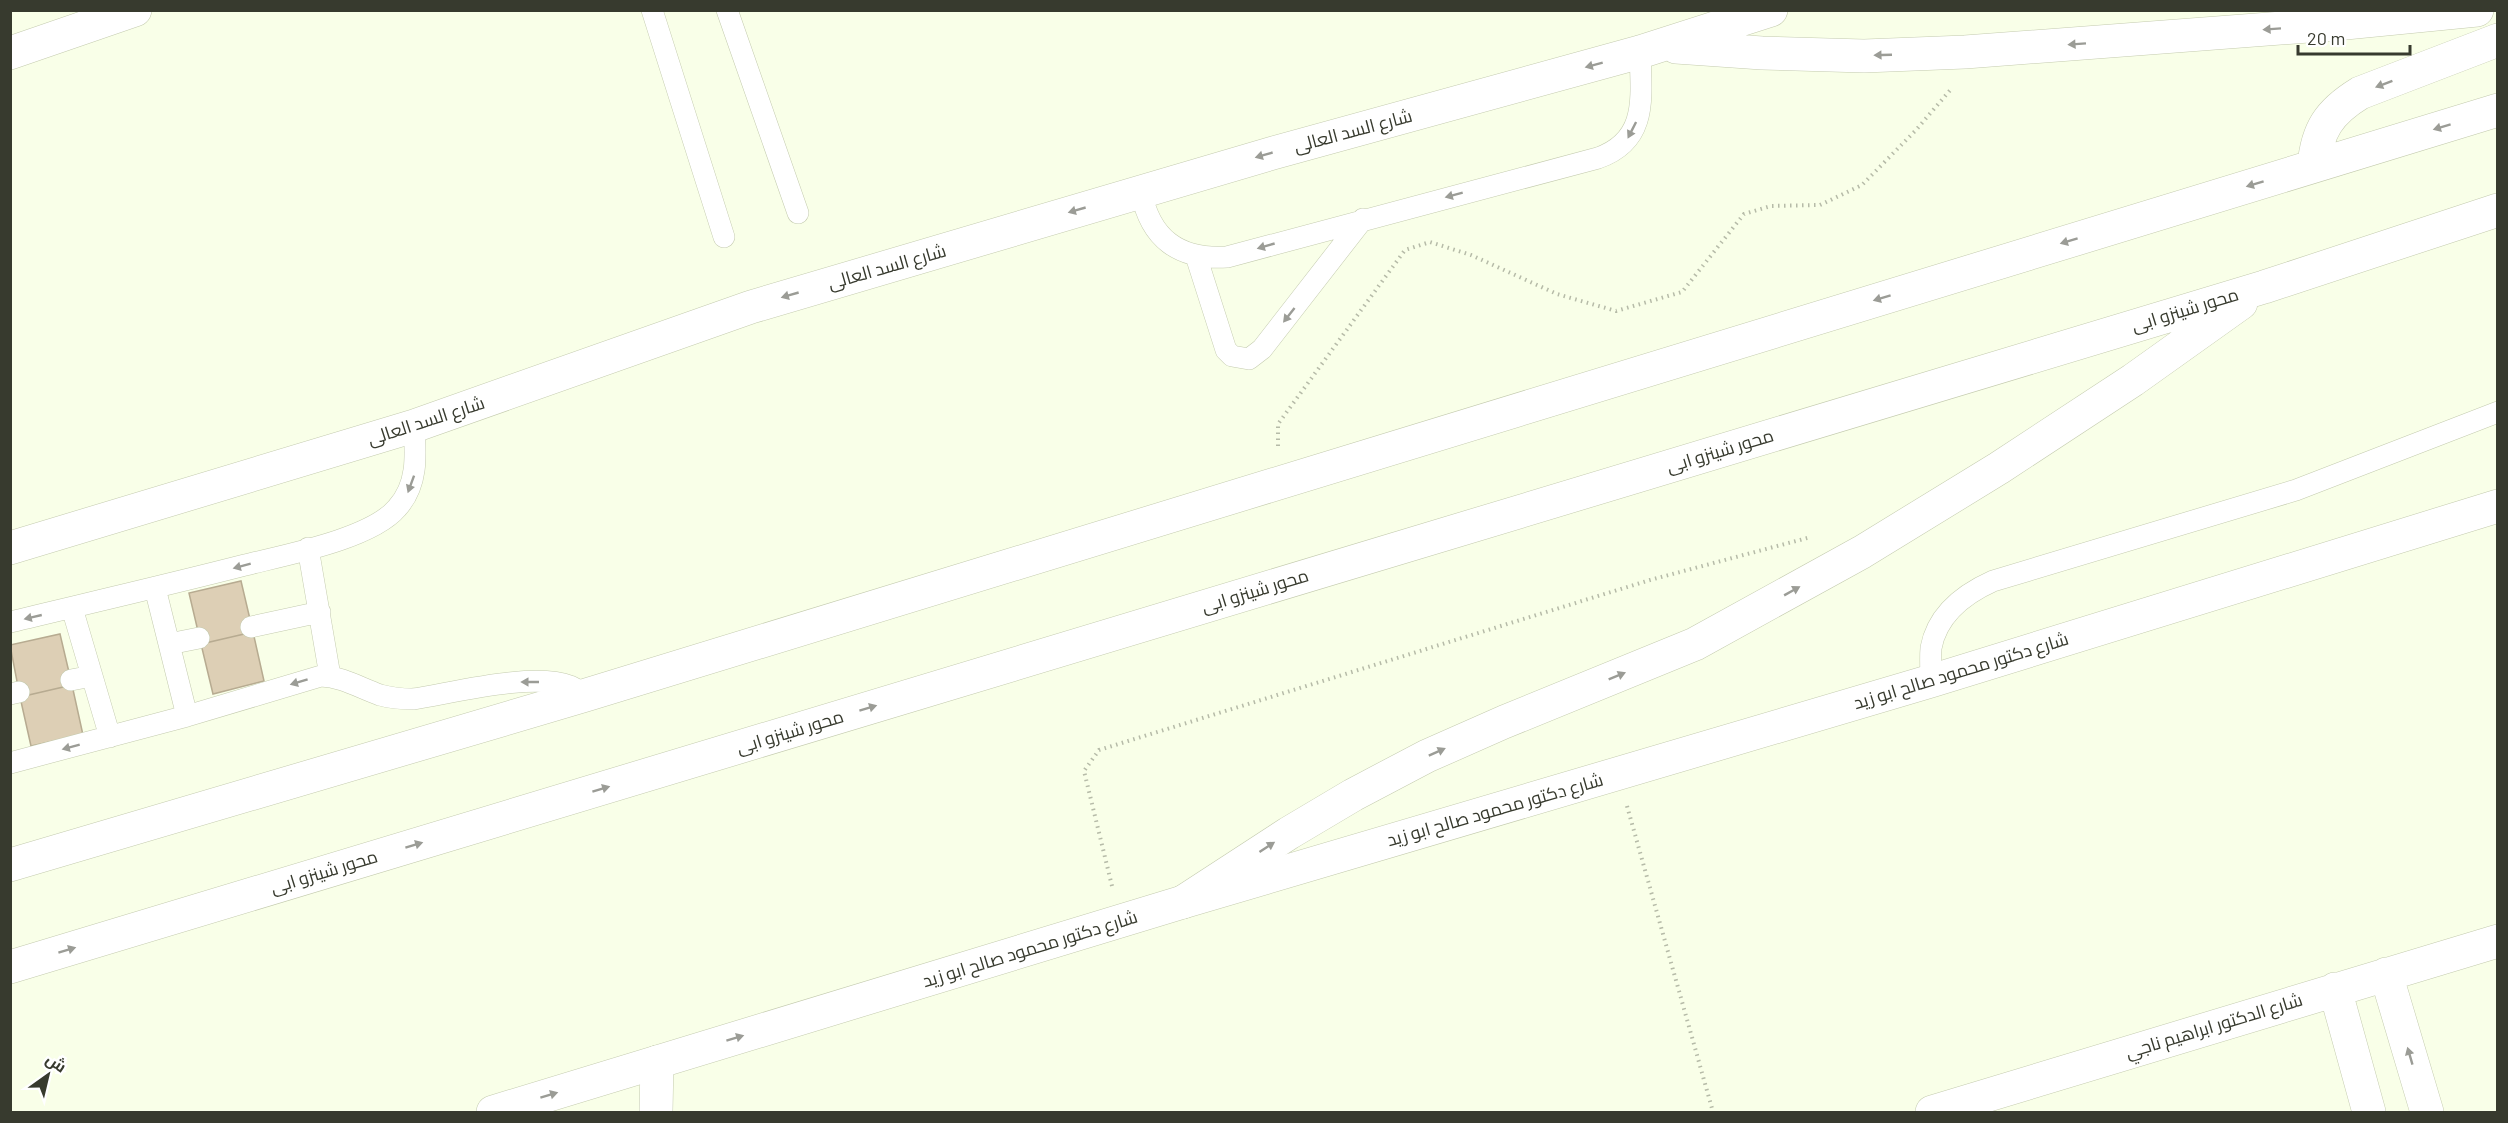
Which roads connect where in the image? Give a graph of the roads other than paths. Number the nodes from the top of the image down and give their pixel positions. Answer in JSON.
{"nodes":[{"id":1,"x":135,"y":10,"type":"edge"},
{"id":2,"x":652,"y":10,"type":"edge"},
{"id":3,"x":727,"y":10,"type":"edge"},
{"id":4,"x":1771,"y":10,"type":"edge"},
{"id":5,"x":2476,"y":10,"type":"edge"},
{"id":6,"x":2498,"y":40,"type":"edge"},
{"id":7,"x":1650,"y":49,"type":"junction"},
{"id":8,"x":10,"y":53,"type":"edge"},
{"id":9,"x":2498,"y":110,"type":"edge"},
{"id":10,"x":2314,"y":166,"type":"junction"},
{"id":11,"x":1141,"y":191,"type":"junction"},
{"id":12,"x":2498,"y":210,"type":"edge"},
{"id":13,"x":798,"y":213,"type":"dead end"},
{"id":14,"x":1363,"y":219,"type":"junction"},
{"id":15,"x":724,"y":237,"type":"dead end"},
{"id":16,"x":1196,"y":256,"type":"junction"},
{"id":17,"x":2264,"y":287,"type":"junction"},
{"id":18,"x":2498,"y":412,"type":"edge"},
{"id":19,"x":414,"y":426,"type":"junction"},
{"id":20,"x":2498,"y":506,"type":"edge"},
{"id":21,"x":10,"y":548,"type":"edge"},
{"id":22,"x":308,"y":548,"type":"junction"},
{"id":23,"x":155,"y":588,"type":"junction"},
{"id":24,"x":72,"y":608,"type":"junction"},
{"id":25,"x":320,"y":612,"type":"junction"},
{"id":26,"x":10,"y":622,"type":"edge"},
{"id":27,"x":251,"y":627,"type":"dead end"},
{"id":28,"x":199,"y":638,"type":"dead end"},
{"id":29,"x":169,"y":644,"type":"junction"},
{"id":30,"x":92,"y":676,"type":"junction"},
{"id":31,"x":330,"y":676,"type":"junction"},
{"id":32,"x":71,"y":681,"type":"dead end"},
{"id":33,"x":1930,"y":681,"type":"junction"},
{"id":34,"x":586,"y":695,"type":"junction"},
{"id":35,"x":187,"y":716,"type":"junction"},
{"id":36,"x":110,"y":737,"type":"junction"},
{"id":37,"x":10,"y":763,"type":"edge"},
{"id":38,"x":11,"y":865,"type":"edge"},
{"id":39,"x":1183,"y":902,"type":"junction"},
{"id":40,"x":2498,"y":941,"type":"edge"},
{"id":41,"x":10,"y":967,"type":"edge"},
{"id":42,"x":2386,"y":974,"type":"junction"},
{"id":43,"x":2335,"y":989,"type":"junction"},
{"id":44,"x":657,"y":1062,"type":"junction"},
{"id":45,"x":1943,"y":1111,"type":"edge"},
{"id":46,"x":495,"y":1112,"type":"edge"},
{"id":47,"x":656,"y":1113,"type":"edge"},
{"id":48,"x":2369,"y":1113,"type":"edge"},
{"id":49,"x":2427,"y":1113,"type":"edge"}],
"edges":[{"from":1,"to":8,"type":"main road"},
{"from":2,"to":15,"type":"lane"},
{"from":3,"to":13,"type":"lane"},
{"from":4,"to":7,"type":"main road","name":"شارع السد العالى"},
{"from":5,"to":7,"type":"main road","one_way":true},
{"from":6,"to":10,"type":"main road","one_way":true},
{"from":7,"to":11,"type":"main road","name":"شارع السد العالى","one_way":true},
{"from":7,"to":14,"type":"lane","one_way":true},
{"from":9,"to":10,"type":"main road","one_way":true},
{"from":10,"to":34,"type":"main road","one_way":true},
{"from":11,"to":16,"type":"lane"},
{"from":11,"to":19,"type":"main road","name":"شارع السد العالى","one_way":true},
{"from":12,"to":17,"type":"main road","name":"محور شينزو ابى"},
{"from":14,"to":16,"type":"lane","one_way":true},
{"from":14,"to":16,"type":"lane","one_way":true},
{"from":39,"to":17,"type":"main road","one_way":true},
{"from":41,"to":17,"type":"main road","name":"محور شينزو ابى","one_way":true},
{"from":18,"to":33,"type":"lane"},
{"from":19,"to":21,"type":"main road","name":"شارع السد العالى"},
{"from":19,"to":22,"type":"lane","one_way":true},
{"from":20,"to":33,"type":"main road","name":"شارع دكتور محمود صالح ابو زيد"},
{"from":22,"to":23,"type":"lane","one_way":true},
{"from":22,"to":25,"type":"lane"},
{"from":23,"to":24,"type":"lane"},
{"from":23,"to":29,"type":"lane"},
{"from":24,"to":26,"type":"lane","one_way":true},
{"from":24,"to":30,"type":"lane"},
{"from":25,"to":27,"type":"lane"},
{"from":25,"to":31,"type":"lane"},
{"from":28,"to":29,"type":"lane"},
{"from":29,"to":35,"type":"lane"},
{"from":30,"to":32,"type":"lane"},
{"from":30,"to":36,"type":"lane"},
{"from":34,"to":31,"type":"lane","one_way":true},
{"from":31,"to":35,"type":"lane","one_way":true},
{"from":33,"to":39,"type":"main road","name":"شارع دكتور محمود صالح ابو زيد"},
{"from":34,"to":38,"type":"main road"},
{"from":35,"to":36,"type":"lane"},
{"from":36,"to":37,"type":"lane","one_way":true},
{"from":44,"to":39,"type":"main road","name":"شارع دكتور محمود صالح ابو زيد","one_way":true},
{"from":40,"to":42,"type":"main road","name":"شارع الدكتور ابراهيم ناجي"},
{"from":42,"to":43,"type":"main road","name":"شارع الدكتور ابراهيم ناجي"},
{"from":49,"to":42,"type":"main road","one_way":true},
{"from":43,"to":45,"type":"main road","name":"شارع الدكتور ابراهيم ناجي"},
{"from":43,"to":48,"type":"main road"},
{"from":46,"to":44,"type":"main road","name":"شارع دكتور محمود صالح ابو زيد","one_way":true},
{"from":44,"to":47,"type":"main road"}]}
